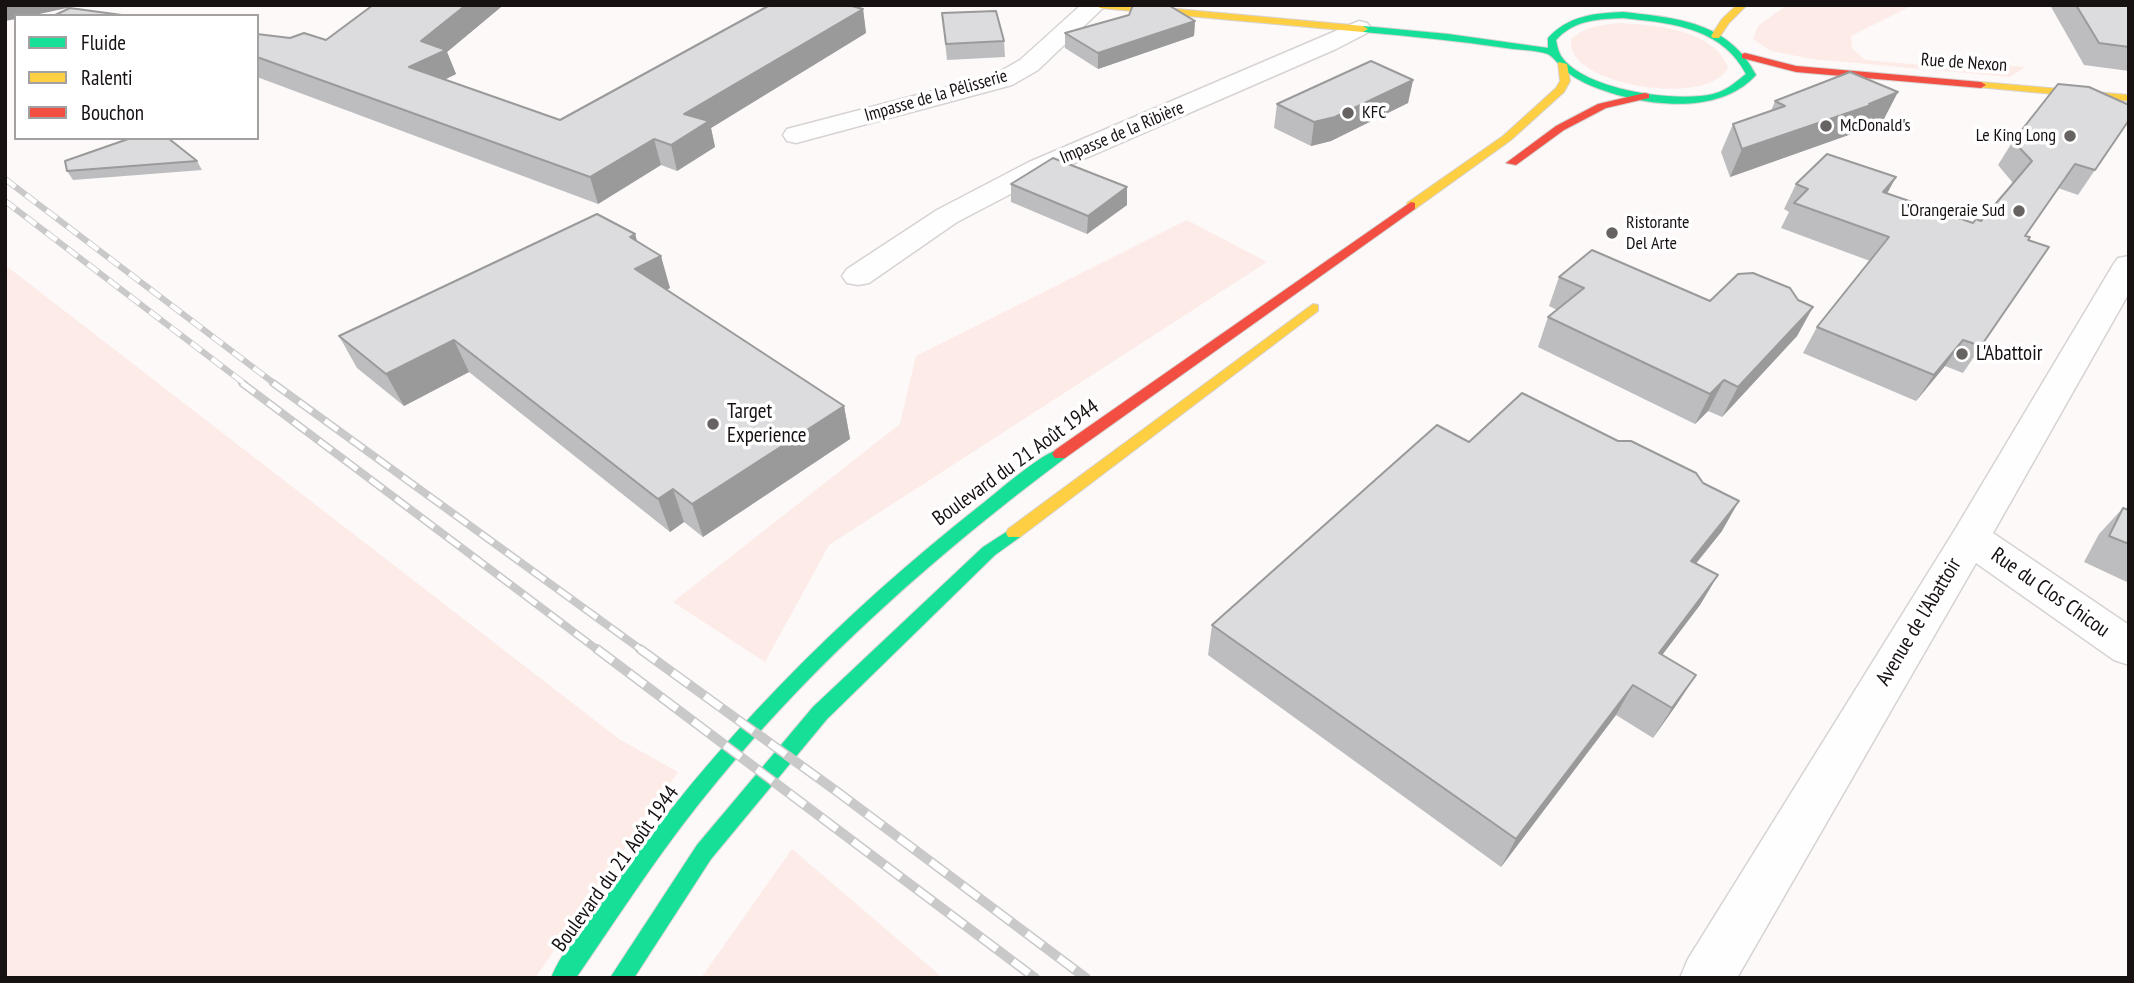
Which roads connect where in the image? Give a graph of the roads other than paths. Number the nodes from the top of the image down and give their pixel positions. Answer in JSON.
{"nodes":[{"id":1,"x":1098,"y":5,"type":"edge"},
{"id":2,"x":1743,"y":5,"type":"edge"},
{"id":3,"x":1680,"y":9,"type":"dead end"},
{"id":4,"x":1650,"y":17,"type":"junction"},
{"id":5,"x":1359,"y":29,"type":"junction"},
{"id":6,"x":1556,"y":30,"type":"junction"},
{"id":7,"x":1716,"y":36,"type":"junction"},
{"id":8,"x":1448,"y":37,"type":"junction"},
{"id":9,"x":1745,"y":56,"type":"junction"},
{"id":10,"x":1558,"y":58,"type":"junction"},
{"id":11,"x":1796,"y":69,"type":"junction"},
{"id":12,"x":1751,"y":75,"type":"junction"},
{"id":13,"x":1645,"y":96,"type":"junction"},
{"id":14,"x":2129,"y":97,"type":"edge"},
{"id":15,"x":796,"y":135,"type":"dead end"},
{"id":16,"x":1495,"y":175,"type":"dead end"},
{"id":17,"x":2129,"y":265,"type":"edge"},
{"id":18,"x":858,"y":276,"type":"dead end"},
{"id":19,"x":1321,"y":302,"type":"dead end"},
{"id":20,"x":1970,"y":538,"type":"junction"},
{"id":21,"x":2129,"y":648,"type":"edge"},
{"id":22,"x":562,"y":978,"type":"edge"},
{"id":23,"x":621,"y":978,"type":"edge"},
{"id":24,"x":1707,"y":978,"type":"edge"}],
"edges":[{"from":1,"to":5,"type":"main road"},
{"from":1,"to":15,"type":"street","name":"Impasse de la Pélisserie"},
{"from":2,"to":7,"type":"main road"},
{"from":3,"to":4,"type":"main road"},
{"from":4,"to":6,"type":"main road"},
{"from":4,"to":7,"type":"main road"},
{"from":5,"to":8,"type":"main road"},
{"from":5,"to":18,"type":"street","name":"Impasse de la Ribière"},
{"from":6,"to":8,"type":"main road"},
{"from":6,"to":10,"type":"main road","name":"Boulevard du 21 Août 1944"},
{"from":7,"to":9,"type":"main road"},
{"from":8,"to":10,"type":"main road"},
{"from":9,"to":11,"type":"main road","name":"Rue de Nexon"},
{"from":9,"to":12,"type":"main road"},
{"from":10,"to":13,"type":"main road"},
{"from":10,"to":22,"type":"main road","name":"Boulevard du 21 Août 1944"},
{"from":11,"to":12,"type":"main road","name":"Rue de Nexon"},
{"from":11,"to":14,"type":"main road","name":"Rue de Nexon"},
{"from":12,"to":13,"type":"main road"},
{"from":13,"to":16,"type":"main road"},
{"from":17,"to":20,"type":"street","name":"Avenue de l'Abattoir"},
{"from":19,"to":23,"type":"main road"},
{"from":20,"to":21,"type":"street","name":"Rue du Clos Chicou"},
{"from":20,"to":24,"type":"street","name":"Avenue de l'Abattoir"}]}
